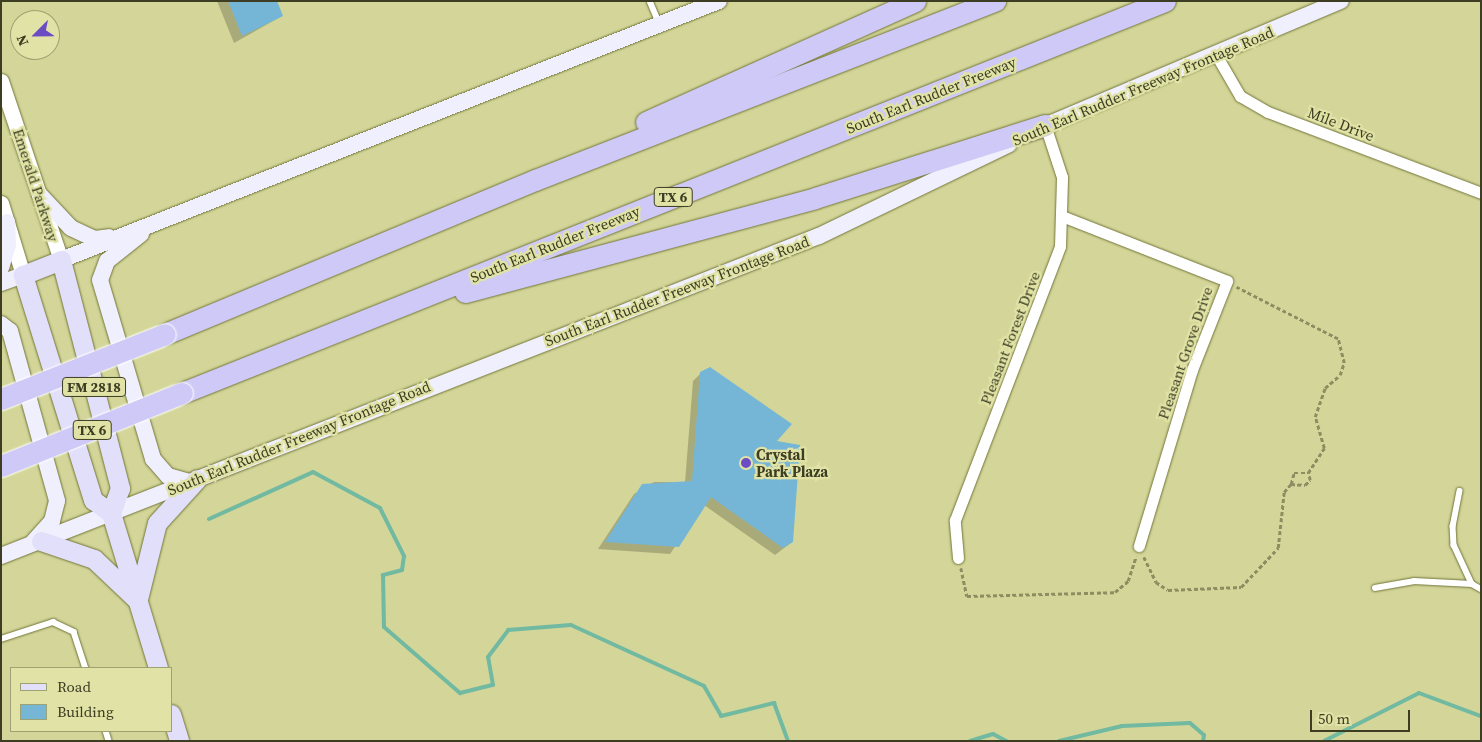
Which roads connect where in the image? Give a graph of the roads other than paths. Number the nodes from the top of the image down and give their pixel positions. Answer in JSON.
{"nodes":[{"id":1,"x":650,"y":1,"type":"edge"},
{"id":2,"x":719,"y":1,"type":"edge"},
{"id":3,"x":915,"y":1,"type":"edge"},
{"id":4,"x":995,"y":1,"type":"edge"},
{"id":5,"x":1165,"y":1,"type":"edge"},
{"id":6,"x":1342,"y":1,"type":"edge"},
{"id":7,"x":660,"y":24,"type":"junction"},
{"id":8,"x":1215,"y":53,"type":"junction"},
{"id":9,"x":1,"y":81,"type":"edge"},
{"id":10,"x":1045,"y":125,"type":"junction"},
{"id":11,"x":535,"y":180,"type":"junction"},
{"id":12,"x":1481,"y":193,"type":"edge"},
{"id":13,"x":40,"y":195,"type":"junction"},
{"id":14,"x":1,"y":202,"type":"edge"},
{"id":15,"x":1064,"y":217,"type":"junction"},
{"id":16,"x":7,"y":222,"type":"junction"},
{"id":17,"x":152,"y":225,"type":"junction"},
{"id":18,"x":131,"y":232,"type":"junction"},
{"id":19,"x":61,"y":260,"type":"junction"},
{"id":20,"x":1,"y":268,"type":"edge"},
{"id":21,"x":23,"y":275,"type":"junction"},
{"id":22,"x":1,"y":283,"type":"edge"},
{"id":23,"x":375,"y":316,"type":"junction"},
{"id":24,"x":1,"y":324,"type":"edge"},
{"id":25,"x":1,"y":398,"type":"edge"},
{"id":26,"x":1,"y":466,"type":"edge"},
{"id":27,"x":193,"y":480,"type":"junction"},
{"id":28,"x":1460,"y":491,"type":"dead end"},
{"id":29,"x":112,"y":513,"type":"junction"},
{"id":30,"x":35,"y":543,"type":"junction"},
{"id":31,"x":1139,"y":546,"type":"road end"},
{"id":32,"x":1,"y":556,"type":"edge"},
{"id":33,"x":958,"y":558,"type":"road end"},
{"id":34,"x":1472,"y":584,"type":"junction"},
{"id":35,"x":1375,"y":588,"type":"dead end"},
{"id":36,"x":1481,"y":589,"type":"edge"},
{"id":37,"x":138,"y":600,"type":"junction"},
{"id":38,"x":1,"y":639,"type":"edge"},
{"id":39,"x":86,"y":667,"type":"edge"},
{"id":40,"x":158,"y":667,"type":"edge"},
{"id":41,"x":172,"y":717,"type":"edge"},
{"id":42,"x":179,"y":741,"type":"edge"}],
"edges":[{"from":1,"to":7,"type":"lane"},
{"from":2,"to":7,"type":"main road"},
{"from":3,"to":11,"type":"highway"},
{"from":4,"to":11,"type":"highway"},
{"from":5,"to":23,"type":"highway","name":"South Earl Rudder Freeway","number":"TX 6"},
{"from":6,"to":8,"type":"main road","name":"South Earl Rudder Freeway Frontage Road"},
{"from":7,"to":17,"type":"main road"},
{"from":8,"to":10,"type":"main road","name":"South Earl Rudder Freeway Frontage Road"},
{"from":8,"to":12,"type":"street","name":"Mile Drive"},
{"from":9,"to":13,"type":"street","name":"Emerald Parkway"},
{"from":10,"to":15,"type":"street","name":"Pleasant Forest Drive"},
{"from":10,"to":23,"type":"highway"},
{"from":10,"to":27,"type":"main road","name":"South Earl Rudder Freeway Frontage Road"},
{"from":11,"to":25,"type":"highway","bridge":true},
{"from":13,"to":18,"type":"main road"},
{"from":13,"to":19,"type":"street","name":"Emerald Parkway"},
{"from":14,"to":16,"type":"street"},
{"from":15,"to":31,"type":"street","name":"Pleasant Grove Drive"},
{"from":15,"to":33,"type":"street","name":"Pleasant Forest Drive"},
{"from":16,"to":20,"type":"main road"},
{"from":16,"to":21,"type":"street"},
{"from":17,"to":18,"type":"main road"},
{"from":17,"to":27,"type":"main road"},
{"from":18,"to":19,"type":"main road"},
{"from":19,"to":21,"type":"main road"},
{"from":19,"to":29,"type":"main road","number":"FM 2818"},
{"from":21,"to":22,"type":"main road"},
{"from":21,"to":29,"type":"main road","number":"FM 2818"},
{"from":23,"to":26,"type":"highway","name":"South Earl Rudder Freeway","number":"TX 6","bridge":true},
{"from":24,"to":30,"type":"main road"},
{"from":27,"to":29,"type":"main road","name":"South Earl Rudder Freeway Frontage Road"},
{"from":27,"to":37,"type":"main road"},
{"from":28,"to":34,"type":"lane"},
{"from":29,"to":30,"type":"main road","name":"South Earl Rudder Freeway Frontage Road"},
{"from":29,"to":37,"type":"main road"},
{"from":30,"to":32,"type":"main road","name":"South Earl Rudder Freeway Frontage Road"},
{"from":30,"to":37,"type":"main road"},
{"from":34,"to":35,"type":"lane"},
{"from":34,"to":36,"type":"lane"},
{"from":37,"to":40,"type":"main road"},
{"from":38,"to":39,"type":"lane"},
{"from":41,"to":42,"type":"main road"}]}
